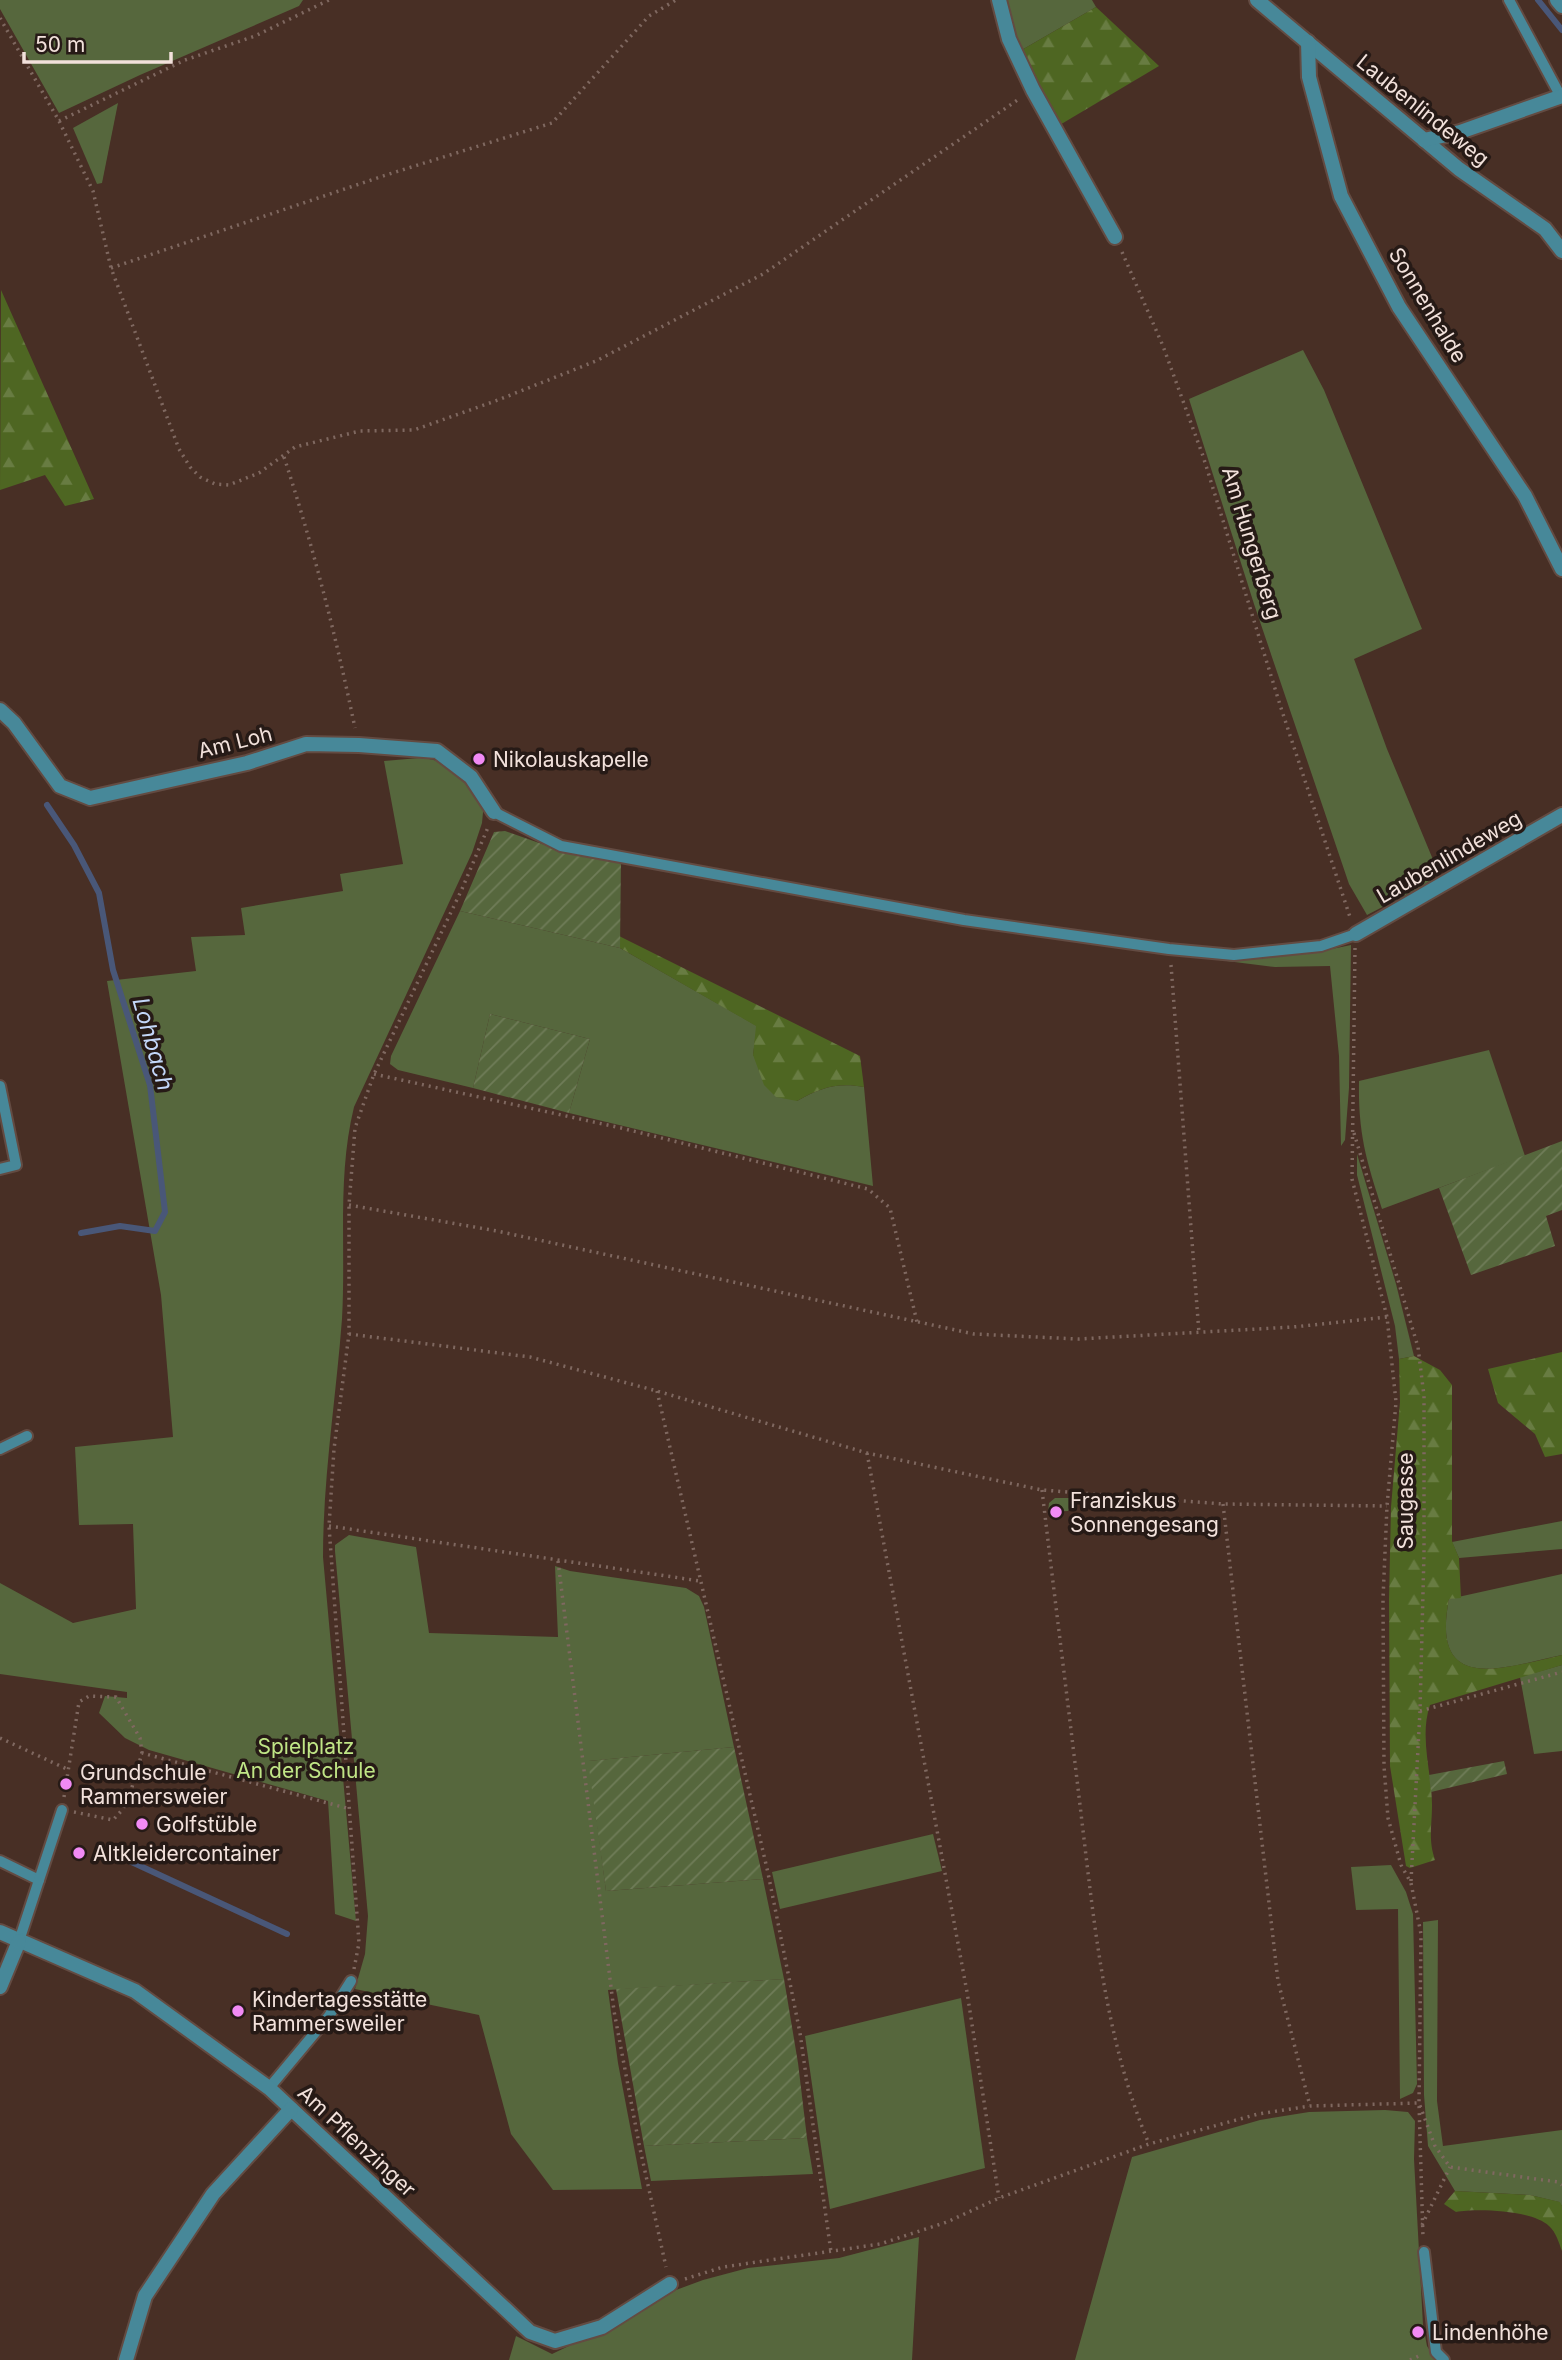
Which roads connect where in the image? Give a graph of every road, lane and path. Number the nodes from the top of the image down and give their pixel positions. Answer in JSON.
{"nodes":[{"id":1,"x":315,"y":0,"type":"edge"},
{"id":2,"x":329,"y":0,"type":"edge"},
{"id":3,"x":676,"y":0,"type":"edge"},
{"id":4,"x":999,"y":0,"type":"edge"},
{"id":5,"x":1257,"y":0,"type":"edge"},
{"id":6,"x":1509,"y":0,"type":"edge"},
{"id":7,"x":1557,"y":0,"type":"edge"},
{"id":8,"x":318,"y":5,"type":"junction"},
{"id":9,"x":1562,"y":6,"type":"edge"},
{"id":10,"x":0,"y":18,"type":"edge"},
{"id":11,"x":1308,"y":42,"type":"junction"},
{"id":12,"x":1033,"y":90,"type":"junction"},
{"id":13,"x":1562,"y":96,"type":"edge"},
{"id":14,"x":59,"y":121,"type":"junction"},
{"id":15,"x":1424,"y":139,"type":"junction"},
{"id":16,"x":1115,"y":237,"type":"joint"},
{"id":17,"x":1562,"y":251,"type":"edge"},
{"id":18,"x":111,"y":268,"type":"junction"},
{"id":19,"x":284,"y":457,"type":"junction"},
{"id":20,"x":1562,"y":569,"type":"edge"},
{"id":21,"x":0,"y":710,"type":"edge"},
{"id":22,"x":359,"y":746,"type":"junction"},
{"id":23,"x":494,"y":812,"type":"junction"},
{"id":24,"x":1562,"y":815,"type":"edge"},
{"id":25,"x":1356,"y":934,"type":"junction"},
{"id":26,"x":1169,"y":949,"type":"junction"},
{"id":27,"x":374,"y":1074,"type":"junction"},
{"id":28,"x":0,"y":1086,"type":"edge"},
{"id":29,"x":1353,"y":1128,"type":"junction"},
{"id":30,"x":0,"y":1169,"type":"edge"},
{"id":31,"x":349,"y":1205,"type":"junction"},
{"id":32,"x":1387,"y":1317,"type":"junction"},
{"id":33,"x":917,"y":1322,"type":"junction"},
{"id":34,"x":1199,"y":1333,"type":"junction"},
{"id":35,"x":349,"y":1334,"type":"junction"},
{"id":36,"x":657,"y":1391,"type":"junction"},
{"id":37,"x":27,"y":1436,"type":"dead end"},
{"id":38,"x":0,"y":1449,"type":"edge"},
{"id":39,"x":867,"y":1453,"type":"junction"},
{"id":40,"x":1042,"y":1490,"type":"junction"},
{"id":41,"x":1223,"y":1504,"type":"junction"},
{"id":42,"x":1387,"y":1506,"type":"junction"},
{"id":43,"x":329,"y":1526,"type":"junction"},
{"id":44,"x":558,"y":1561,"type":"junction"},
{"id":45,"x":701,"y":1581,"type":"junction"},
{"id":46,"x":1562,"y":1672,"type":"edge"},
{"id":47,"x":1420,"y":1711,"type":"junction"},
{"id":48,"x":0,"y":1738,"type":"edge"},
{"id":49,"x":142,"y":1752,"type":"junction"},
{"id":50,"x":69,"y":1770,"type":"junction"},
{"id":51,"x":130,"y":1794,"type":"junction"},
{"id":52,"x":137,"y":1795,"type":"dead end"},
{"id":53,"x":350,"y":1809,"type":"junction"},
{"id":54,"x":62,"y":1810,"type":"junction"},
{"id":55,"x":0,"y":1861,"type":"edge"},
{"id":56,"x":39,"y":1880,"type":"junction"},
{"id":57,"x":1411,"y":1883,"type":"junction"},
{"id":58,"x":0,"y":1932,"type":"edge"},
{"id":59,"x":19,"y":1941,"type":"junction"},
{"id":60,"x":351,"y":1981,"type":"joint"},
{"id":61,"x":0,"y":1987,"type":"edge"},
{"id":62,"x":269,"y":2088,"type":"junction"},
{"id":63,"x":1419,"y":2103,"type":"junction"},
{"id":64,"x":1310,"y":2106,"type":"junction"},
{"id":65,"x":291,"y":2109,"type":"junction"},
{"id":66,"x":1149,"y":2144,"type":"junction"},
{"id":67,"x":1450,"y":2167,"type":"junction"},
{"id":68,"x":1562,"y":2185,"type":"edge"},
{"id":69,"x":999,"y":2198,"type":"junction"},
{"id":70,"x":1422,"y":2226,"type":"junction"},
{"id":71,"x":831,"y":2252,"type":"junction"},
{"id":72,"x":1424,"y":2252,"type":"joint"},
{"id":73,"x":670,"y":2284,"type":"junction"},
{"id":74,"x":126,"y":2360,"type":"edge"},
{"id":75,"x":1444,"y":2360,"type":"edge"}],
"edges":[{"from":1,"to":8,"type":"path"},
{"from":2,"to":8,"type":"path"},
{"from":3,"to":18,"type":"path"},
{"from":4,"to":12,"type":"street"},
{"from":5,"to":11,"type":"street","name":"Laubenlindeweg"},
{"from":6,"to":13,"type":"lane"},
{"from":7,"to":9,"type":"street"},
{"from":8,"to":14,"type":"path"},
{"from":10,"to":14,"type":"path"},
{"from":11,"to":15,"type":"street","name":"Laubenlindeweg"},
{"from":11,"to":20,"type":"street","name":"Sonnenhalde"},
{"from":12,"to":16,"type":"street"},
{"from":12,"to":19,"type":"path"},
{"from":13,"to":15,"type":"street"},
{"from":14,"to":18,"type":"path"},
{"from":15,"to":17,"type":"street","name":"Laubenlindeweg"},
{"from":16,"to":25,"type":"path","name":"Am Hungerberg"},
{"from":18,"to":19,"type":"path"},
{"from":19,"to":22,"type":"path"},
{"from":21,"to":22,"type":"street","name":"Am Loh"},
{"from":22,"to":23,"type":"street","name":"Am Loh"},
{"from":23,"to":26,"type":"lane"},
{"from":23,"to":27,"type":"path"},
{"from":24,"to":25,"type":"street","name":"Laubenlindeweg"},
{"from":25,"to":26,"type":"lane"},
{"from":25,"to":29,"type":"path","name":"Am Hungerberg"},
{"from":26,"to":34,"type":"path"},
{"from":27,"to":31,"type":"path"},
{"from":27,"to":33,"type":"path"},
{"from":28,"to":30,"type":"lane"},
{"from":29,"to":32,"type":"path","name":"Am Hungerberg"},
{"from":29,"to":47,"type":"path","name":"Saugasse"},
{"from":31,"to":33,"type":"path"},
{"from":31,"to":35,"type":"path"},
{"from":32,"to":34,"type":"path"},
{"from":32,"to":42,"type":"path","name":"Am Hungerberg"},
{"from":33,"to":34,"type":"path"},
{"from":35,"to":36,"type":"path"},
{"from":35,"to":43,"type":"path"},
{"from":36,"to":39,"type":"path"},
{"from":36,"to":45,"type":"path"},
{"from":37,"to":38,"type":"lane"},
{"from":39,"to":40,"type":"path"},
{"from":39,"to":69,"type":"path"},
{"from":40,"to":41,"type":"path"},
{"from":40,"to":66,"type":"path"},
{"from":41,"to":42,"type":"path"},
{"from":41,"to":64,"type":"path"},
{"from":42,"to":57,"type":"path","name":"Am Hungerberg"},
{"from":43,"to":44,"type":"path"},
{"from":43,"to":53,"type":"path"},
{"from":44,"to":45,"type":"path"},
{"from":44,"to":73,"type":"path"},
{"from":45,"to":71,"type":"path"},
{"from":46,"to":47,"type":"path"},
{"from":47,"to":57,"type":"path","name":"Saugasse"},
{"from":48,"to":50,"type":"path"},
{"from":49,"to":50,"type":"path"},
{"from":49,"to":51,"type":"path"},
{"from":49,"to":53,"type":"path"},
{"from":50,"to":54,"type":"path"},
{"from":51,"to":52,"type":"path"},
{"from":51,"to":54,"type":"path"},
{"from":53,"to":60,"type":"path"},
{"from":54,"to":56,"type":"lane"},
{"from":55,"to":56,"type":"lane"},
{"from":56,"to":59,"type":"lane"},
{"from":57,"to":63,"type":"path"},
{"from":58,"to":59,"type":"street","name":"Am Pflenzinger"},
{"from":59,"to":61,"type":"street"},
{"from":59,"to":62,"type":"street","name":"Am Pflenzinger"},
{"from":60,"to":62,"type":"lane"},
{"from":62,"to":65,"type":"street","name":"Am Pflenzinger"},
{"from":63,"to":64,"type":"path"},
{"from":63,"to":67,"type":"path"},
{"from":63,"to":70,"type":"path"},
{"from":64,"to":66,"type":"path"},
{"from":65,"to":73,"type":"street","name":"Am Pflenzinger"},
{"from":65,"to":74,"type":"street"},
{"from":66,"to":69,"type":"path"},
{"from":67,"to":68,"type":"path"},
{"from":67,"to":70,"type":"path"},
{"from":69,"to":71,"type":"path"},
{"from":70,"to":72,"type":"path"},
{"from":71,"to":73,"type":"path"},
{"from":72,"to":75,"type":"lane"}]}
